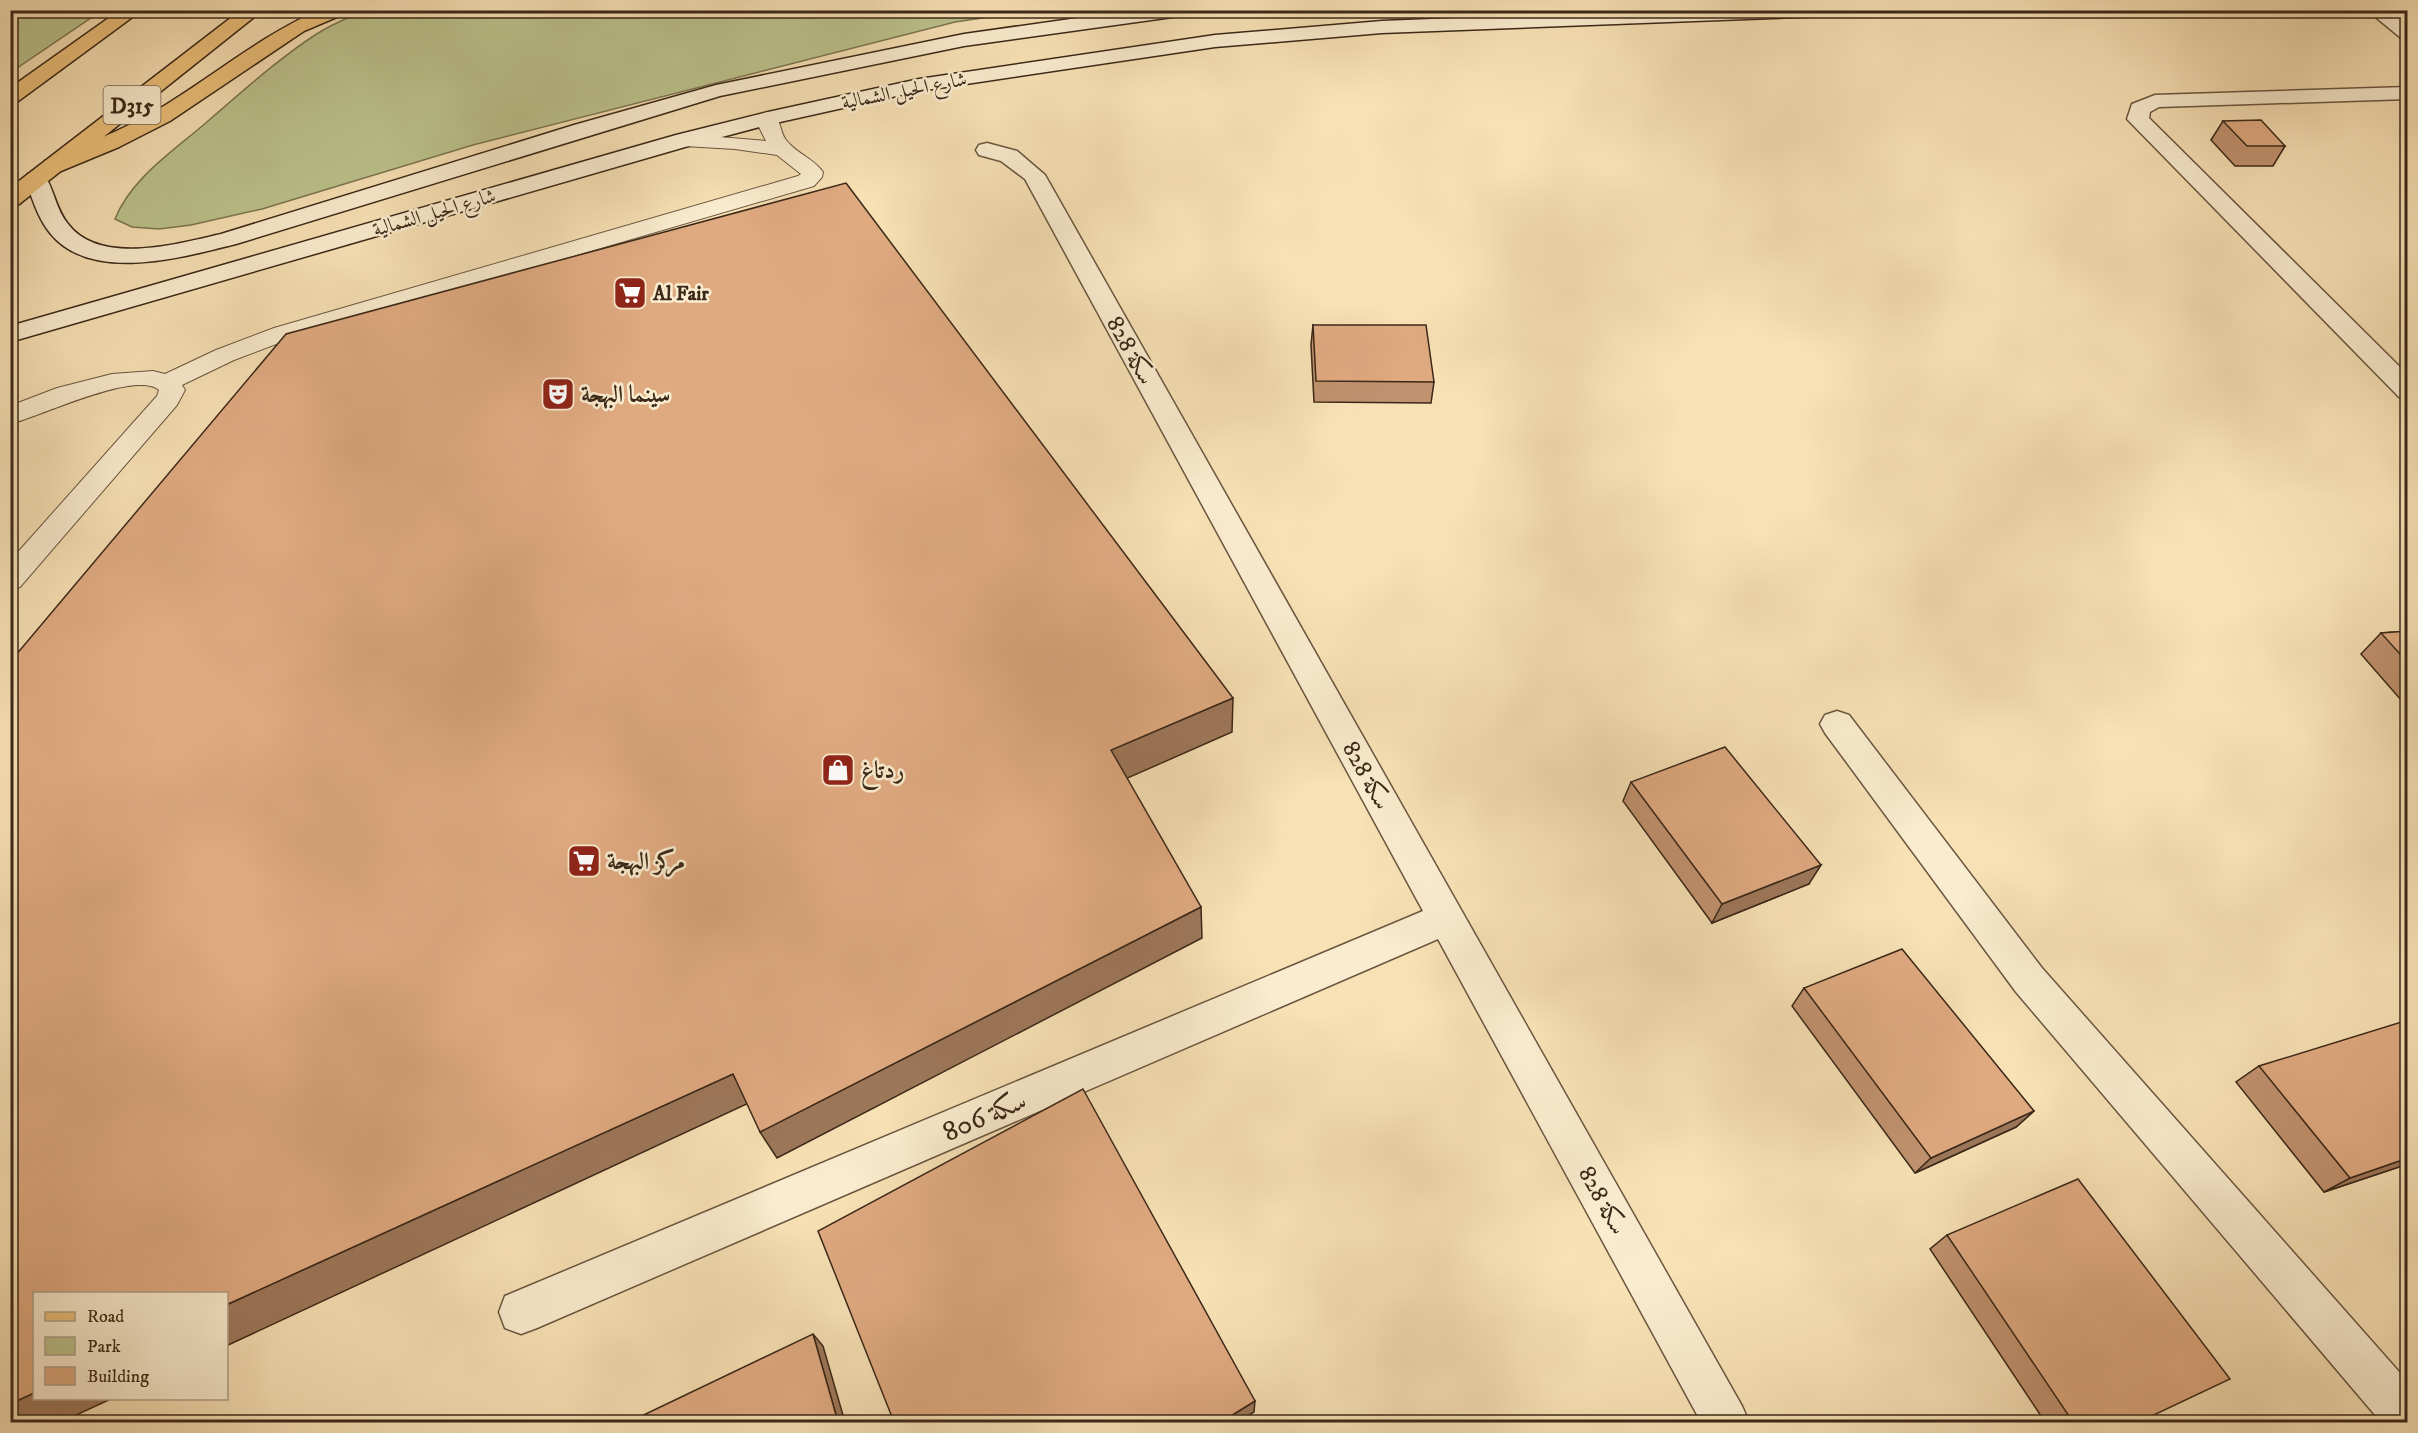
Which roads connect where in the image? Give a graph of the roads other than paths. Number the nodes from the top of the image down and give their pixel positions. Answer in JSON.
{"nodes":[{"id":1,"x":133,"y":10,"type":"edge"},
{"id":2,"x":254,"y":10,"type":"edge"},
{"id":3,"x":336,"y":10,"type":"edge"},
{"id":4,"x":1180,"y":10,"type":"edge"},
{"id":5,"x":1827,"y":10,"type":"edge"},
{"id":6,"x":2376,"y":10,"type":"edge"},
{"id":7,"x":2408,"y":34,"type":"edge"},
{"id":8,"x":811,"y":70,"type":"junction"},
{"id":9,"x":2408,"y":93,"type":"edge"},
{"id":10,"x":10,"y":98,"type":"edge"},
{"id":11,"x":768,"y":118,"type":"junction"},
{"id":12,"x":684,"y":140,"type":"junction"},
{"id":13,"x":784,"y":150,"type":"junction"},
{"id":14,"x":987,"y":150,"type":"dead end"},
{"id":15,"x":45,"y":172,"type":"junction"},
{"id":16,"x":10,"y":200,"type":"edge"},
{"id":17,"x":10,"y":334,"type":"edge"},
{"id":18,"x":168,"y":382,"type":"junction"},
{"id":19,"x":2408,"y":391,"type":"edge"},
{"id":20,"x":10,"y":416,"type":"edge"},
{"id":21,"x":10,"y":580,"type":"edge"},
{"id":22,"x":1837,"y":724,"type":"dead end"},
{"id":23,"x":1446,"y":918,"type":"junction"},
{"id":24,"x":520,"y":1312,"type":"dead end"},
{"id":25,"x":2408,"y":1418,"type":"edge"},
{"id":26,"x":1726,"y":1422,"type":"edge"}],
"edges":[{"from":1,"to":10,"type":"main road"},
{"from":2,"to":15,"type":"main road","number":"D315"},
{"from":3,"to":15,"type":"main road"},
{"from":4,"to":8,"type":"street","name":"شارع الحيل الشمالية"},
{"from":5,"to":11,"type":"street","name":"شارع الحيل الشمالية"},
{"from":6,"to":7,"type":"street"},
{"from":8,"to":11,"type":"street"},
{"from":8,"to":15,"type":"street","name":"شارع الحيل الشمالية"},
{"from":9,"to":19,"type":"street"},
{"from":11,"to":12,"type":"street","name":"شارع الحيل الشمالية"},
{"from":11,"to":13,"type":"lane"},
{"from":12,"to":13,"type":"lane"},
{"from":12,"to":17,"type":"street","name":"شارع الحيل الشمالية"},
{"from":13,"to":18,"type":"lane"},
{"from":14,"to":23,"type":"street","name":"سكة 828"},
{"from":15,"to":16,"type":"main road","number":"D315"},
{"from":18,"to":20,"type":"lane"},
{"from":18,"to":21,"type":"lane"},
{"from":22,"to":25,"type":"street"},
{"from":23,"to":24,"type":"street","name":"سكة 806"},
{"from":23,"to":26,"type":"street","name":"سكة 828"}]}
